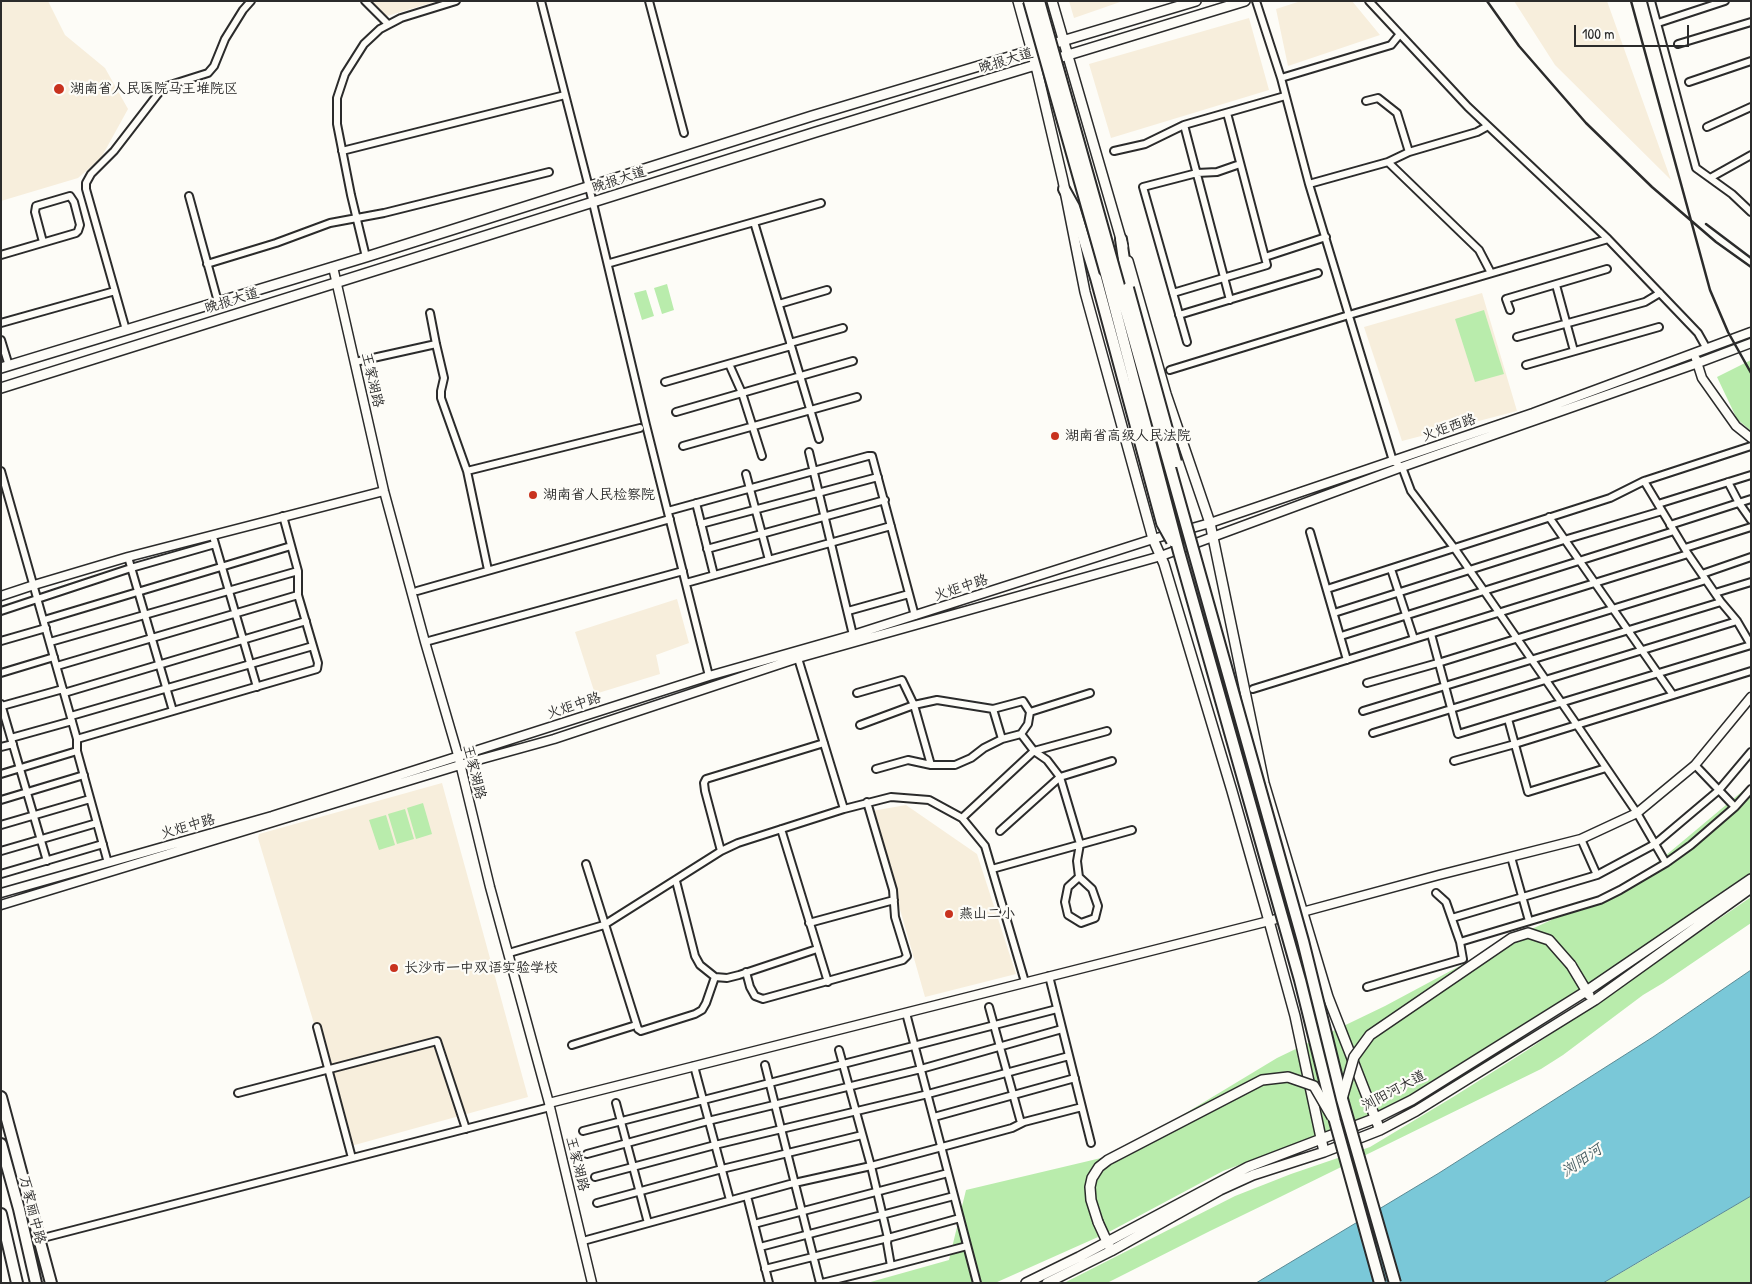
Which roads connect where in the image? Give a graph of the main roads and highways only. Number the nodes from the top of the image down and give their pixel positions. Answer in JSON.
{"nodes":[{"id":1,"x":1018,"y":1,"type":"edge"},
{"id":2,"x":1029,"y":1,"type":"edge"},
{"id":3,"x":1039,"y":1,"type":"edge"},
{"id":4,"x":1052,"y":1,"type":"edge"},
{"id":5,"x":1196,"y":1,"type":"edge"},
{"id":6,"x":1245,"y":1,"type":"edge"},
{"id":7,"x":1064,"y":42,"type":"junction"},
{"id":8,"x":1032,"y":50,"type":"junction"},
{"id":9,"x":1068,"y":56,"type":"junction"},
{"id":10,"x":1036,"y":66,"type":"junction"},
{"id":11,"x":1064,"y":188,"type":"junction"},
{"id":12,"x":1121,"y":239,"type":"junction"},
{"id":13,"x":5,"y":367,"type":"edge"},
{"id":14,"x":1,"y":388,"type":"edge"},
{"id":15,"x":1192,"y":544,"type":"junction"},
{"id":16,"x":1179,"y":552,"type":"junction"},
{"id":17,"x":1751,"y":879,"type":"edge"},
{"id":18,"x":1751,"y":888,"type":"edge"},
{"id":19,"x":1586,"y":991,"type":"junction"},
{"id":20,"x":1595,"y":1000,"type":"junction"},
{"id":21,"x":1,"y":1097,"type":"edge"},
{"id":22,"x":1342,"y":1099,"type":"junction"},
{"id":23,"x":1376,"y":1118,"type":"junction"},
{"id":24,"x":1335,"y":1121,"type":"junction"},
{"id":25,"x":1380,"y":1130,"type":"junction"},
{"id":26,"x":1322,"y":1140,"type":"junction"},
{"id":27,"x":1,"y":1144,"type":"edge"},
{"id":28,"x":1324,"y":1152,"type":"junction"},
{"id":29,"x":1,"y":1214,"type":"edge"},
{"id":30,"x":1109,"y":1246,"type":"junction"},
{"id":31,"x":17,"y":1283,"type":"edge"},
{"id":32,"x":36,"y":1283,"type":"edge"},
{"id":33,"x":51,"y":1283,"type":"edge"},
{"id":34,"x":1026,"y":1283,"type":"edge"},
{"id":35,"x":1047,"y":1283,"type":"edge"},
{"id":36,"x":1380,"y":1283,"type":"edge"},
{"id":37,"x":1395,"y":1283,"type":"edge"}],
"edges":[{"from":1,"to":8,"type":"main road"},
{"from":2,"to":16,"type":"main road","bridge":true},
{"from":3,"to":15,"type":"main road","bridge":true},
{"from":4,"to":7,"type":"main road"},
{"from":5,"to":7,"type":"main road","name":"晚报大道"},
{"from":6,"to":9,"type":"main road","name":"晚报大道"},
{"from":7,"to":8,"type":"main road","name":"晚报大道"},
{"from":7,"to":9,"type":"main road"},
{"from":8,"to":10,"type":"main road"},
{"from":8,"to":13,"type":"main road","name":"晚报大道"},
{"from":9,"to":10,"type":"main road","name":"晚报大道"},
{"from":9,"to":12,"type":"main road"},
{"from":10,"to":11,"type":"main road"},
{"from":10,"to":14,"type":"main road","name":"晚报大道"},
{"from":11,"to":16,"type":"main road","bridge":true},
{"from":11,"to":26,"type":"main road"},
{"from":12,"to":15,"type":"main road","bridge":true},
{"from":12,"to":23,"type":"main road"},
{"from":15,"to":22,"type":"main road","bridge":true},
{"from":16,"to":24,"type":"main road","bridge":true},
{"from":17,"to":19,"type":"main road","name":"浏阳河大道"},
{"from":18,"to":20,"type":"main road","name":"浏阳河大道"},
{"from":19,"to":20,"type":"main road"},
{"from":19,"to":22,"type":"main road","bridge":true},
{"from":19,"to":23,"type":"main road","name":"浏阳河大道"},
{"from":20,"to":25,"type":"main road","name":"浏阳河大道"},
{"from":21,"to":33,"type":"main road"},
{"from":22,"to":37,"type":"main road","bridge":true},
{"from":23,"to":25,"type":"main road"},
{"from":23,"to":26,"type":"main road","name":"浏阳河大道"},
{"from":24,"to":30,"type":"main road","bridge":true},
{"from":24,"to":36,"type":"main road","bridge":true},
{"from":25,"to":28,"type":"main road","name":"浏阳河大道"},
{"from":26,"to":28,"type":"main road"},
{"from":26,"to":30,"type":"main road","name":"浏阳河大道"},
{"from":27,"to":32,"type":"main road","name":"万家丽中路"},
{"from":28,"to":30,"type":"main road","name":"浏阳河大道"},
{"from":29,"to":31,"type":"main road"},
{"from":30,"to":34,"type":"main road","name":"浏阳河大道"},
{"from":30,"to":35,"type":"main road","name":"浏阳河大道"}]}
